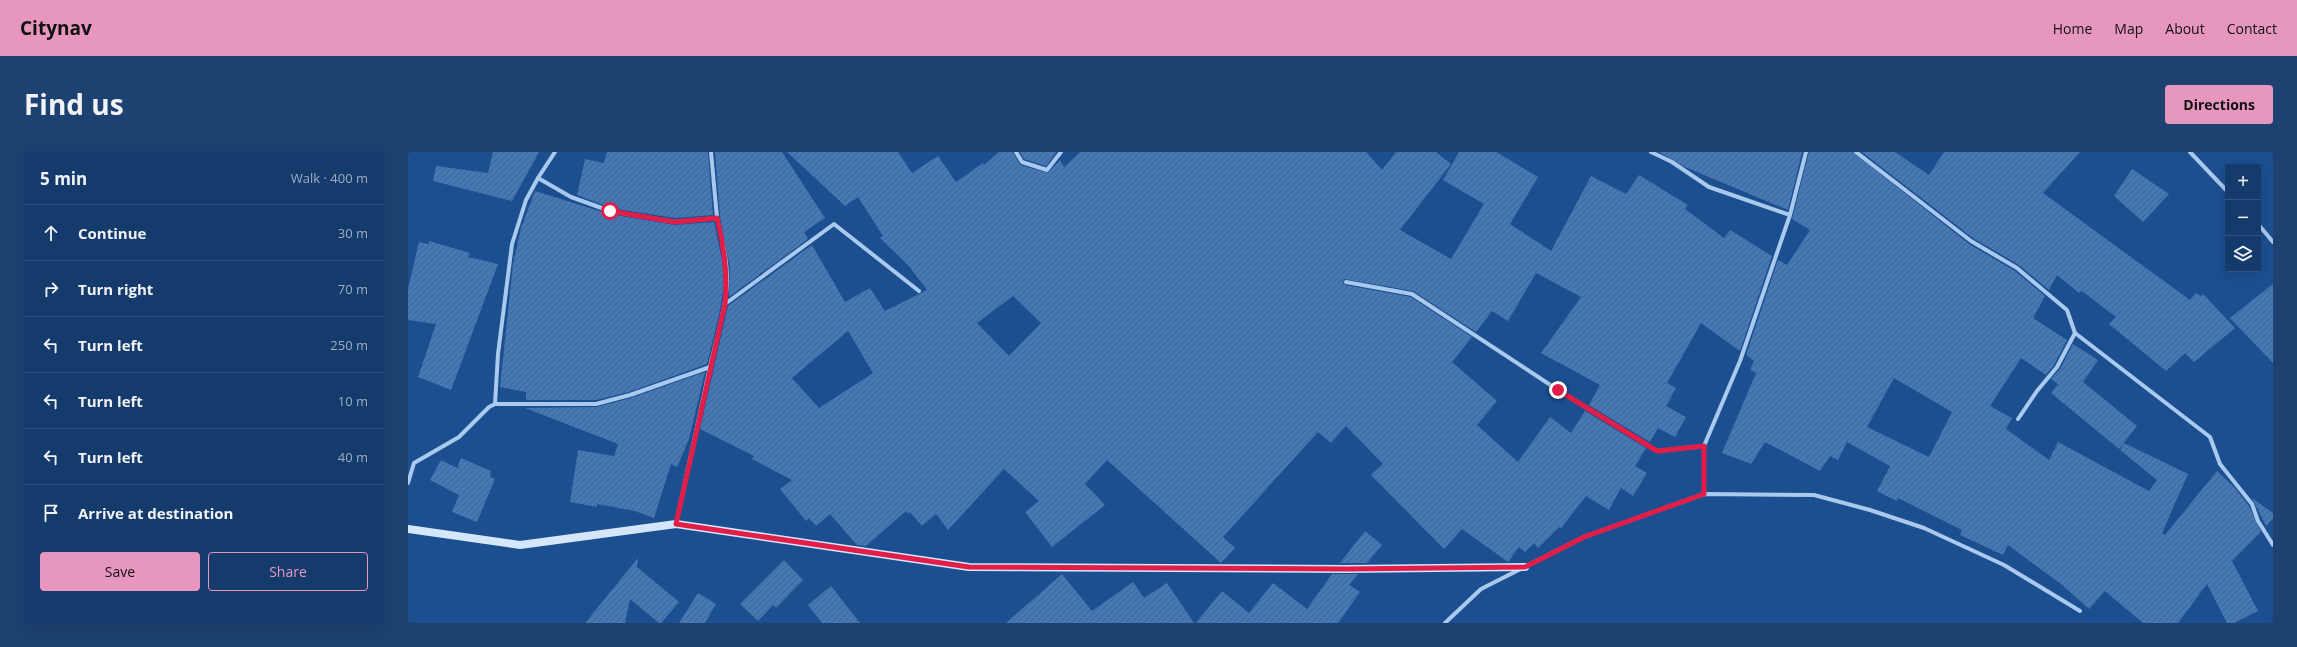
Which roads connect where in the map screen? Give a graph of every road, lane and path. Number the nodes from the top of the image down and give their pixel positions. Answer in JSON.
{"nodes":[{"id":1,"x":555,"y":152,"type":"edge"},
{"id":2,"x":711,"y":152,"type":"edge"},
{"id":3,"x":1016,"y":152,"type":"edge"},
{"id":4,"x":1061,"y":152,"type":"edge"},
{"id":5,"x":1651,"y":152,"type":"edge"},
{"id":6,"x":1806,"y":152,"type":"edge"},
{"id":7,"x":1856,"y":152,"type":"edge"},
{"id":8,"x":2190,"y":152,"type":"edge"},
{"id":9,"x":538,"y":178,"type":"junction"},
{"id":10,"x":2225,"y":189,"type":"edge"},
{"id":11,"x":1790,"y":215,"type":"junction"},
{"id":12,"x":717,"y":218,"type":"junction"},
{"id":13,"x":2261,"y":228,"type":"edge"},
{"id":14,"x":2273,"y":242,"type":"edge"},
{"id":15,"x":1346,"y":282,"type":"dead end"},
{"id":16,"x":919,"y":291,"type":"dead end"},
{"id":17,"x":725,"y":304,"type":"junction"},
{"id":18,"x":2075,"y":333,"type":"junction"},
{"id":19,"x":710,"y":367,"type":"junction"},
{"id":20,"x":495,"y":404,"type":"junction"},
{"id":21,"x":2018,"y":419,"type":"dead end"},
{"id":22,"x":1704,"y":446,"type":"junction"},
{"id":23,"x":408,"y":483,"type":"edge"},
{"id":24,"x":1704,"y":494,"type":"junction"},
{"id":25,"x":676,"y":524,"type":"junction"},
{"id":26,"x":408,"y":529,"type":"edge"},
{"id":27,"x":2273,"y":546,"type":"edge"},
{"id":28,"x":1525,"y":567,"type":"junction"},
{"id":29,"x":2080,"y":611,"type":"dead end"},
{"id":30,"x":1445,"y":623,"type":"edge"}],
"edges":[{"from":1,"to":9,"type":"street"},
{"from":2,"to":12,"type":"street"},
{"from":3,"to":4,"type":"street"},
{"from":5,"to":11,"type":"street"},
{"from":6,"to":11,"type":"street"},
{"from":7,"to":18,"type":"street"},
{"from":8,"to":10,"type":"street"},
{"from":9,"to":12,"type":"street"},
{"from":9,"to":20,"type":"street"},
{"from":11,"to":22,"type":"street"},
{"from":12,"to":17,"type":"street"},
{"from":13,"to":14,"type":"street"},
{"from":15,"to":22,"type":"street"},
{"from":16,"to":17,"type":"street"},
{"from":17,"to":19,"type":"street"},
{"from":18,"to":21,"type":"street"},
{"from":18,"to":27,"type":"street"},
{"from":19,"to":20,"type":"street"},
{"from":19,"to":25,"type":"street"},
{"from":20,"to":23,"type":"street"},
{"from":22,"to":24,"type":"street"},
{"from":24,"to":28,"type":"street"},
{"from":24,"to":29,"type":"street"},
{"from":25,"to":26,"type":"street"},
{"from":25,"to":28,"type":"street"},
{"from":28,"to":30,"type":"street"}]}
